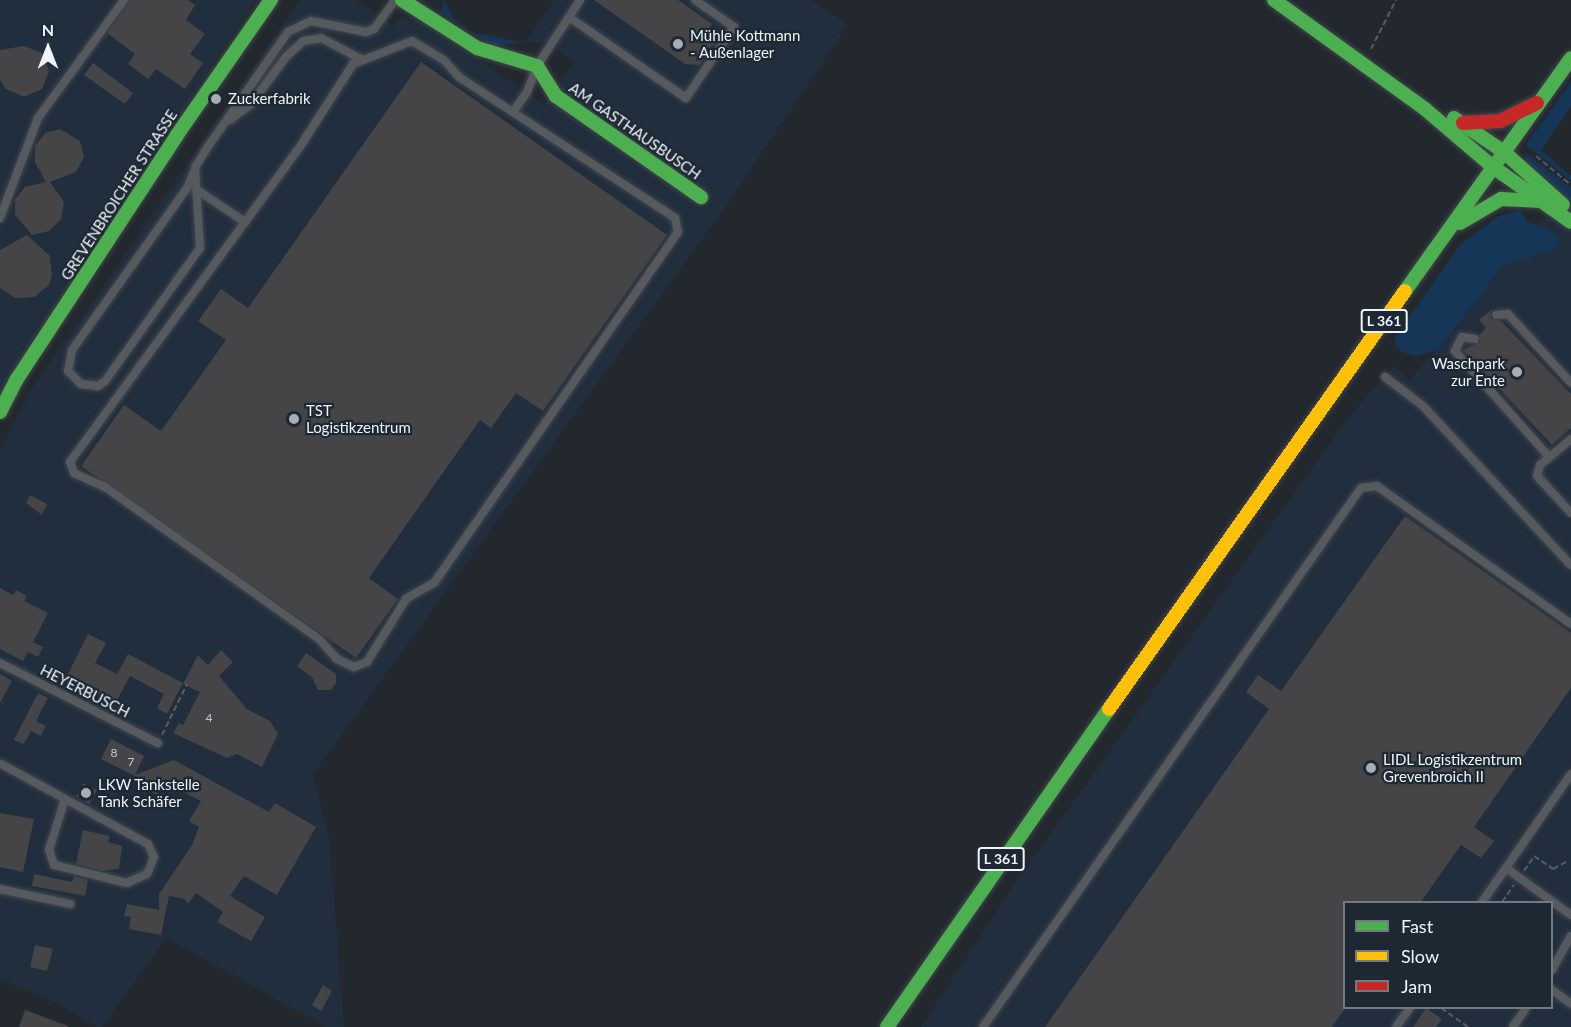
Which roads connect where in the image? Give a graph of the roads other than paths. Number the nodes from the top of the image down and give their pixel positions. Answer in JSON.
{"nodes":[{"id":1,"x":124,"y":0,"type":"edge"},
{"id":2,"x":272,"y":0,"type":"edge"},
{"id":3,"x":395,"y":0,"type":"edge"},
{"id":4,"x":402,"y":0,"type":"edge"},
{"id":5,"x":580,"y":0,"type":"edge"},
{"id":6,"x":695,"y":0,"type":"edge"},
{"id":7,"x":1274,"y":0,"type":"edge"},
{"id":8,"x":569,"y":17,"type":"junction"},
{"id":9,"x":1571,"y":58,"type":"edge"},
{"id":10,"x":361,"y":59,"type":"junction"},
{"id":11,"x":537,"y":66,"type":"junction"},
{"id":12,"x":1541,"y":100,"type":"junction"},
{"id":13,"x":1425,"y":109,"type":"junction"},
{"id":14,"x":513,"y":112,"type":"junction"},
{"id":15,"x":1463,"y":123,"type":"junction"},
{"id":16,"x":224,"y":125,"type":"junction"},
{"id":17,"x":1504,"y":152,"type":"junction"},
{"id":18,"x":1494,"y":167,"type":"junction"},
{"id":19,"x":195,"y":168,"type":"junction"},
{"id":20,"x":196,"y":190,"type":"junction"},
{"id":21,"x":701,"y":197,"type":"dead end"},
{"id":22,"x":1538,"y":201,"type":"junction"},
{"id":23,"x":1571,"y":212,"type":"edge"},
{"id":24,"x":0,"y":218,"type":"edge"},
{"id":25,"x":245,"y":222,"type":"junction"},
{"id":26,"x":1571,"y":222,"type":"edge"},
{"id":27,"x":1445,"y":235,"type":"junction"},
{"id":28,"x":1496,"y":315,"type":"dead end"},
{"id":29,"x":1475,"y":339,"type":"dead end"},
{"id":30,"x":1385,"y":377,"type":"dead end"},
{"id":31,"x":1571,"y":383,"type":"edge"},
{"id":32,"x":0,"y":412,"type":"edge"},
{"id":33,"x":1571,"y":439,"type":"edge"},
{"id":34,"x":1549,"y":457,"type":"junction"},
{"id":35,"x":1571,"y":513,"type":"edge"},
{"id":36,"x":1571,"y":565,"type":"edge"},
{"id":37,"x":1571,"y":624,"type":"edge"},
{"id":38,"x":0,"y":663,"type":"edge"},
{"id":39,"x":158,"y":743,"type":"road end"},
{"id":40,"x":0,"y":764,"type":"edge"},
{"id":41,"x":1571,"y":774,"type":"edge"},
{"id":42,"x":65,"y":799,"type":"junction"},
{"id":43,"x":1506,"y":868,"type":"junction"},
{"id":44,"x":0,"y":889,"type":"edge"},
{"id":45,"x":1483,"y":901,"type":"edge"},
{"id":46,"x":1552,"y":901,"type":"edge"},
{"id":47,"x":1553,"y":902,"type":"edge"},
{"id":48,"x":70,"y":904,"type":"dead end"},
{"id":49,"x":1571,"y":915,"type":"edge"},
{"id":50,"x":1571,"y":936,"type":"edge"},
{"id":51,"x":1553,"y":967,"type":"edge"},
{"id":52,"x":1553,"y":991,"type":"edge"},
{"id":53,"x":1571,"y":1004,"type":"edge"},
{"id":54,"x":1409,"y":1009,"type":"edge"},
{"id":55,"x":1525,"y":1009,"type":"edge"},
{"id":56,"x":887,"y":1027,"type":"edge"},
{"id":57,"x":983,"y":1027,"type":"edge"},
{"id":58,"x":1396,"y":1027,"type":"edge"},
{"id":59,"x":1513,"y":1027,"type":"edge"}],
"edges":[{"from":1,"to":24,"type":"lane"},
{"from":2,"to":32,"type":"street","name":"GREVENBROICHER STRASSE"},
{"from":3,"to":16,"type":"lane"},
{"from":4,"to":11,"type":"street"},
{"from":5,"to":8,"type":"lane"},
{"from":6,"to":8,"type":"lane"},
{"from":7,"to":13,"type":"street"},
{"from":8,"to":11,"type":"lane"},
{"from":9,"to":12,"type":"street","number":"L 361"},
{"from":10,"to":14,"type":"lane"},
{"from":10,"to":16,"type":"lane"},
{"from":10,"to":25,"type":"lane"},
{"from":11,"to":14,"type":"lane"},
{"from":11,"to":21,"type":"street","name":"AM GASTHAUSBUSCH"},
{"from":12,"to":15,"type":"street","number":"L 361"},
{"from":12,"to":17,"type":"street","number":"L 361"},
{"from":13,"to":15,"type":"street"},
{"from":13,"to":18,"type":"street"},
{"from":14,"to":25,"type":"lane"},
{"from":15,"to":17,"type":"street"},
{"from":16,"to":19,"type":"lane"},
{"from":17,"to":18,"type":"street","number":"L 361"},
{"from":17,"to":23,"type":"street"},
{"from":18,"to":22,"type":"street"},
{"from":18,"to":27,"type":"street","number":"L 361"},
{"from":19,"to":20,"type":"lane"},
{"from":19,"to":20,"type":"lane"},
{"from":20,"to":25,"type":"lane"},
{"from":22,"to":26,"type":"street"},
{"from":22,"to":27,"type":"street","number":"L 361"},
{"from":27,"to":56,"type":"street","number":"L 361"},
{"from":28,"to":31,"type":"lane"},
{"from":29,"to":34,"type":"lane"},
{"from":30,"to":36,"type":"lane"},
{"from":33,"to":34,"type":"lane"},
{"from":34,"to":35,"type":"lane"},
{"from":37,"to":57,"type":"lane"},
{"from":38,"to":39,"type":"lane","name":"HEYERBUSCH"},
{"from":40,"to":42,"type":"lane"},
{"from":41,"to":43,"type":"lane"},
{"from":42,"to":42,"type":"lane"},
{"from":43,"to":45,"type":"lane"},
{"from":43,"to":46,"type":"lane"},
{"from":44,"to":48,"type":"lane"},
{"from":47,"to":49,"type":"lane"},
{"from":50,"to":51,"type":"lane"},
{"from":52,"to":53,"type":"lane"},
{"from":54,"to":58,"type":"lane"},
{"from":55,"to":59,"type":"lane"}]}
